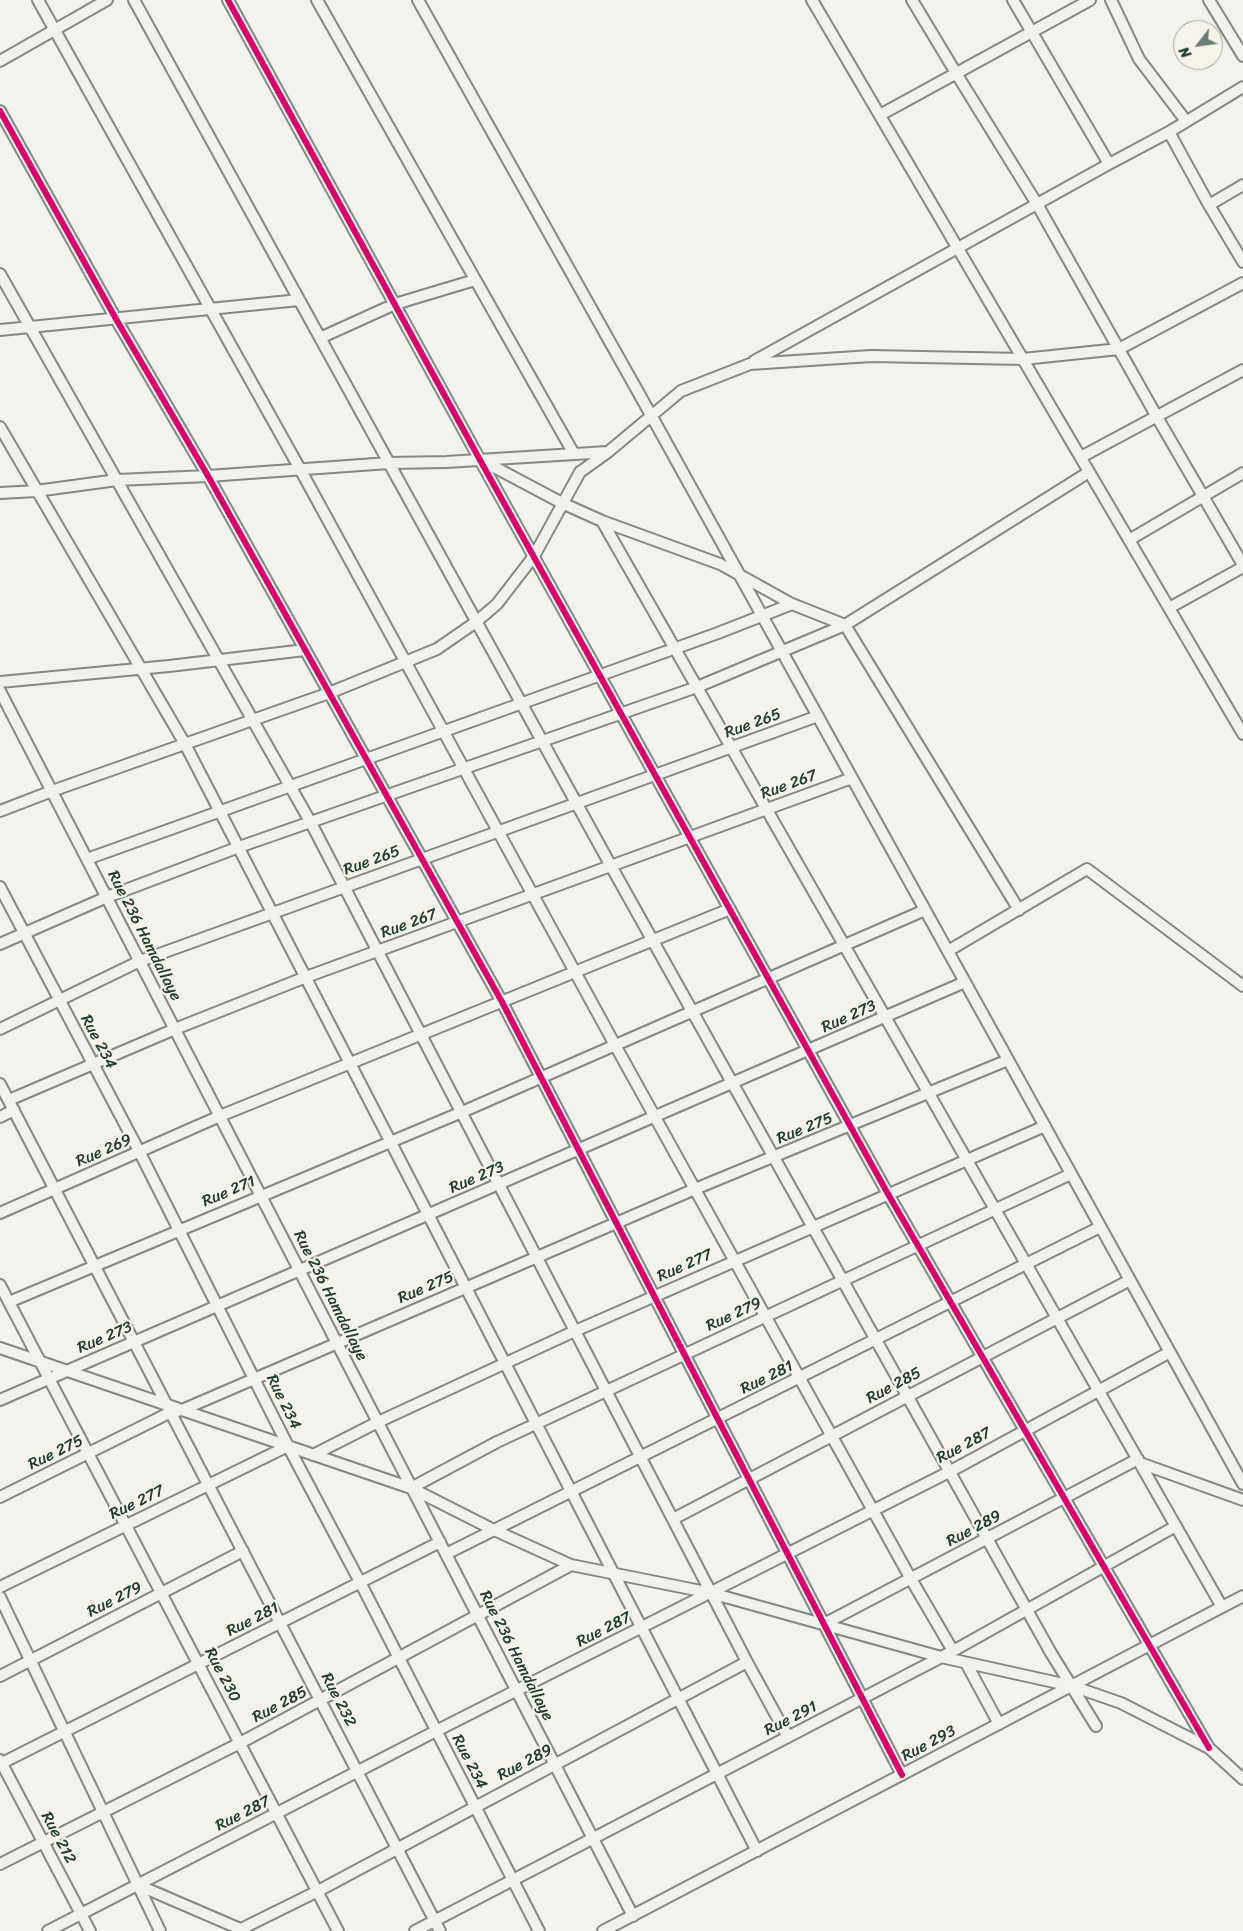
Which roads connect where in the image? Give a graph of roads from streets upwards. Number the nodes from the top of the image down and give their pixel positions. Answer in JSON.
{"nodes":[{"id":1,"x":38,"y":0,"type":"edge"},
{"id":2,"x":107,"y":0,"type":"edge"},
{"id":3,"x":134,"y":0,"type":"edge"},
{"id":4,"x":228,"y":0,"type":"edge"},
{"id":5,"x":317,"y":0,"type":"edge"},
{"id":6,"x":418,"y":0,"type":"edge"},
{"id":7,"x":812,"y":0,"type":"edge"},
{"id":8,"x":912,"y":0,"type":"edge"},
{"id":9,"x":1013,"y":0,"type":"edge"},
{"id":10,"x":1090,"y":0,"type":"edge"},
{"id":11,"x":1111,"y":0,"type":"edge"},
{"id":12,"x":1209,"y":0,"type":"edge"},
{"id":13,"x":54,"y":30,"type":"junction"},
{"id":14,"x":1032,"y":31,"type":"junction"},
{"id":15,"x":1243,"y":56,"type":"edge"},
{"id":16,"x":0,"y":61,"type":"edge"},
{"id":17,"x":956,"y":74,"type":"junction"},
{"id":18,"x":1243,"y":86,"type":"edge"},
{"id":19,"x":0,"y":112,"type":"edge"},
{"id":20,"x":880,"y":115,"type":"junction"},
{"id":21,"x":1186,"y":121,"type":"junction"},
{"id":22,"x":1169,"y":132,"type":"junction"},
{"id":23,"x":1108,"y":164,"type":"junction"},
{"id":24,"x":1243,"y":186,"type":"edge"},
{"id":25,"x":1036,"y":204,"type":"junction"},
{"id":26,"x":1209,"y":205,"type":"junction"},
{"id":27,"x":957,"y":248,"type":"junction"},
{"id":28,"x":1243,"y":262,"type":"edge"},
{"id":29,"x":0,"y":274,"type":"edge"},
{"id":30,"x":476,"y":280,"type":"junction"},
{"id":31,"x":1243,"y":283,"type":"edge"},
{"id":32,"x":299,"y":300,"type":"junction"},
{"id":33,"x":395,"y":304,"type":"junction"},
{"id":34,"x":210,"y":310,"type":"junction"},
{"id":35,"x":116,"y":319,"type":"junction"},
{"id":36,"x":30,"y":327,"type":"junction"},
{"id":37,"x":0,"y":330,"type":"edge"},
{"id":38,"x":320,"y":338,"type":"junction"},
{"id":39,"x":1120,"y":349,"type":"junction"},
{"id":40,"x":1023,"y":359,"type":"junction"},
{"id":41,"x":750,"y":364,"type":"junction"},
{"id":42,"x":1243,"y":370,"type":"edge"},
{"id":43,"x":652,"y":415,"type":"junction"},
{"id":44,"x":1157,"y":417,"type":"junction"},
{"id":45,"x":0,"y":427,"type":"edge"},
{"id":46,"x":608,"y":452,"type":"junction"},
{"id":47,"x":574,"y":454,"type":"junction"},
{"id":48,"x":1081,"y":457,"type":"junction"},
{"id":49,"x":480,"y":460,"type":"junction"},
{"id":50,"x":389,"y":463,"type":"junction"},
{"id":51,"x":300,"y":469,"type":"junction"},
{"id":52,"x":1089,"y":472,"type":"junction"},
{"id":53,"x":1243,"y":473,"type":"edge"},
{"id":54,"x":208,"y":476,"type":"junction"},
{"id":55,"x":117,"y":480,"type":"junction"},
{"id":56,"x":36,"y":491,"type":"junction"},
{"id":57,"x":0,"y":493,"type":"edge"},
{"id":58,"x":1203,"y":496,"type":"junction"},
{"id":59,"x":562,"y":503,"type":"junction"},
{"id":60,"x":602,"y":521,"type":"junction"},
{"id":61,"x":1129,"y":540,"type":"junction"},
{"id":62,"x":534,"y":556,"type":"junction"},
{"id":63,"x":1243,"y":566,"type":"edge"},
{"id":64,"x":740,"y":575,"type":"junction"},
{"id":65,"x":792,"y":604,"type":"junction"},
{"id":66,"x":1169,"y":608,"type":"junction"},
{"id":67,"x":762,"y":616,"type":"junction"},
{"id":68,"x":476,"y":622,"type":"junction"},
{"id":69,"x":845,"y":625,"type":"junction"},
{"id":70,"x":675,"y":648,"type":"junction"},
{"id":71,"x":305,"y":650,"type":"junction"},
{"id":72,"x":782,"y":652,"type":"junction"},
{"id":73,"x":218,"y":659,"type":"junction"},
{"id":74,"x":406,"y":662,"type":"junction"},
{"id":75,"x":141,"y":668,"type":"junction"},
{"id":76,"x":600,"y":676,"type":"junction"},
{"id":77,"x":0,"y":682,"type":"edge"},
{"id":78,"x":697,"y":687,"type":"junction"},
{"id":79,"x":0,"y":691,"type":"edge"},
{"id":80,"x":329,"y":693,"type":"junction"},
{"id":81,"x":521,"y":704,"type":"junction"},
{"id":82,"x":621,"y":714,"type":"junction"},
{"id":83,"x":818,"y":716,"type":"junction"},
{"id":84,"x":253,"y":720,"type":"junction"},
{"id":85,"x":444,"y":731,"type":"junction"},
{"id":86,"x":1243,"y":734,"type":"edge"},
{"id":87,"x":542,"y":741,"type":"junction"},
{"id":88,"x":185,"y":744,"type":"junction"},
{"id":89,"x":732,"y":747,"type":"junction"},
{"id":90,"x":366,"y":759,"type":"junction"},
{"id":91,"x":464,"y":768,"type":"junction"},
{"id":92,"x":656,"y":775,"type":"junction"},
{"id":93,"x":852,"y":778,"type":"junction"},
{"id":94,"x":290,"y":786,"type":"junction"},
{"id":95,"x":52,"y":791,"type":"junction"},
{"id":96,"x":387,"y":796,"type":"junction"},
{"id":97,"x":577,"y":803,"type":"junction"},
{"id":98,"x":767,"y":810,"type":"junction"},
{"id":99,"x":0,"y":811,"type":"edge"},
{"id":100,"x":220,"y":811,"type":"junction"},
{"id":101,"x":311,"y":823,"type":"junction"},
{"id":102,"x":499,"y":832,"type":"junction"},
{"id":103,"x":690,"y":838,"type":"junction"},
{"id":104,"x":239,"y":847,"type":"junction"},
{"id":105,"x":87,"y":859,"type":"junction"},
{"id":106,"x":422,"y":859,"type":"junction"},
{"id":107,"x":611,"y":866,"type":"junction"},
{"id":108,"x":0,"y":887,"type":"edge"},
{"id":109,"x":345,"y":887,"type":"junction"},
{"id":110,"x":533,"y":894,"type":"junction"},
{"id":111,"x":107,"y":898,"type":"junction"},
{"id":112,"x":730,"y":909,"type":"junction"},
{"id":113,"x":925,"y":910,"type":"junction"},
{"id":114,"x":1019,"y":910,"type":"junction"},
{"id":115,"x":273,"y":913,"type":"junction"},
{"id":116,"x":458,"y":922,"type":"junction"},
{"id":117,"x":25,"y":934,"type":"junction"},
{"id":118,"x":652,"y":940,"type":"junction"},
{"id":119,"x":0,"y":944,"type":"edge"},
{"id":120,"x":844,"y":944,"type":"junction"},
{"id":121,"x":378,"y":950,"type":"junction"},
{"id":122,"x":948,"y":951,"type":"junction"},
{"id":123,"x":140,"y":961,"type":"junction"},
{"id":124,"x":576,"y":972,"type":"junction"},
{"id":125,"x":306,"y":977,"type":"junction"},
{"id":126,"x":768,"y":978,"type":"junction"},
{"id":127,"x":965,"y":982,"type":"junction"},
{"id":128,"x":1243,"y":986,"type":"edge"},
{"id":129,"x":60,"y":1000,"type":"junction"},
{"id":130,"x":502,"y":1002,"type":"junction"},
{"id":131,"x":692,"y":1011,"type":"junction"},
{"id":132,"x":885,"y":1018,"type":"junction"},
{"id":133,"x":0,"y":1029,"type":"edge"},
{"id":134,"x":175,"y":1029,"type":"junction"},
{"id":135,"x":421,"y":1034,"type":"junction"},
{"id":136,"x":615,"y":1045,"type":"junction"},
{"id":137,"x":809,"y":1051,"type":"junction"},
{"id":138,"x":1008,"y":1060,"type":"junction"},
{"id":139,"x":350,"y":1063,"type":"junction"},
{"id":140,"x":93,"y":1064,"type":"junction"},
{"id":141,"x":541,"y":1077,"type":"junction"},
{"id":142,"x":0,"y":1084,"type":"edge"},
{"id":143,"x":732,"y":1084,"type":"junction"},
{"id":144,"x":928,"y":1093,"type":"junction"},
{"id":145,"x":9,"y":1100,"type":"junction"},
{"id":146,"x":14,"y":1110,"type":"junction"},
{"id":147,"x":462,"y":1112,"type":"junction"},
{"id":148,"x":220,"y":1116,"type":"junction"},
{"id":149,"x":0,"y":1117,"type":"edge"},
{"id":150,"x":655,"y":1118,"type":"junction"},
{"id":151,"x":850,"y":1125,"type":"junction"},
{"id":152,"x":1045,"y":1126,"type":"junction"},
{"id":153,"x":391,"y":1142,"type":"junction"},
{"id":154,"x":579,"y":1150,"type":"junction"},
{"id":155,"x":139,"y":1151,"type":"junction"},
{"id":156,"x":773,"y":1157,"type":"junction"},
{"id":157,"x":967,"y":1160,"type":"junction"},
{"id":158,"x":1071,"y":1174,"type":"junction"},
{"id":159,"x":500,"y":1185,"type":"junction"},
{"id":160,"x":55,"y":1189,"type":"junction"},
{"id":161,"x":695,"y":1189,"type":"junction"},
{"id":162,"x":888,"y":1194,"type":"junction"},
{"id":163,"x":260,"y":1195,"type":"junction"},
{"id":164,"x":995,"y":1210,"type":"junction"},
{"id":165,"x":0,"y":1213,"type":"edge"},
{"id":166,"x":429,"y":1216,"type":"junction"},
{"id":167,"x":616,"y":1222,"type":"junction"},
{"id":168,"x":1100,"y":1226,"type":"junction"},
{"id":169,"x":812,"y":1227,"type":"junction"},
{"id":170,"x":179,"y":1230,"type":"junction"},
{"id":171,"x":918,"y":1246,"type":"junction"},
{"id":172,"x":537,"y":1257,"type":"junction"},
{"id":173,"x":735,"y":1261,"type":"junction"},
{"id":174,"x":95,"y":1265,"type":"junction"},
{"id":175,"x":1027,"y":1265,"type":"junction"},
{"id":176,"x":300,"y":1271,"type":"junction"},
{"id":177,"x":1130,"y":1280,"type":"junction"},
{"id":178,"x":842,"y":1281,"type":"junction"},
{"id":179,"x":0,"y":1285,"type":"edge"},
{"id":180,"x":466,"y":1287,"type":"junction"},
{"id":181,"x":654,"y":1296,"type":"junction"},
{"id":182,"x":9,"y":1302,"type":"junction"},
{"id":183,"x":951,"y":1302,"type":"junction"},
{"id":184,"x":218,"y":1307,"type":"junction"},
{"id":185,"x":766,"y":1317,"type":"junction"},
{"id":186,"x":1057,"y":1318,"type":"junction"},
{"id":187,"x":575,"y":1331,"type":"junction"},
{"id":188,"x":876,"y":1340,"type":"junction"},
{"id":189,"x":135,"y":1342,"type":"junction"},
{"id":190,"x":337,"y":1343,"type":"junction"},
{"id":191,"x":0,"y":1348,"type":"edge"},
{"id":192,"x":1170,"y":1352,"type":"junction"},
{"id":193,"x":684,"y":1355,"type":"junction"},
{"id":194,"x":982,"y":1357,"type":"junction"},
{"id":195,"x":40,"y":1361,"type":"junction"},
{"id":196,"x":505,"y":1363,"type":"junction"},
{"id":197,"x":68,"y":1371,"type":"junction"},
{"id":198,"x":49,"y":1378,"type":"junction"},
{"id":199,"x":255,"y":1378,"type":"junction"},
{"id":200,"x":800,"y":1378,"type":"junction"},
{"id":201,"x":1098,"y":1390,"type":"junction"},
{"id":202,"x":606,"y":1391,"type":"junction"},
{"id":203,"x":907,"y":1396,"type":"junction"},
{"id":204,"x":0,"y":1400,"type":"edge"},
{"id":205,"x":173,"y":1409,"type":"junction"},
{"id":206,"x":718,"y":1419,"type":"junction"},
{"id":207,"x":378,"y":1422,"type":"junction"},
{"id":208,"x":536,"y":1424,"type":"junction"},
{"id":209,"x":1025,"y":1430,"type":"junction"},
{"id":210,"x":831,"y":1436,"type":"junction"},
{"id":211,"x":288,"y":1446,"type":"junction"},
{"id":212,"x":89,"y":1453,"type":"junction"},
{"id":213,"x":313,"y":1455,"type":"junction"},
{"id":214,"x":641,"y":1457,"type":"junction"},
{"id":215,"x":1139,"y":1461,"type":"junction"},
{"id":216,"x":949,"y":1472,"type":"junction"},
{"id":217,"x":749,"y":1479,"type":"junction"},
{"id":218,"x":208,"y":1484,"type":"junction"},
{"id":219,"x":1243,"y":1484,"type":"edge"},
{"id":220,"x":411,"y":1488,"type":"junction"},
{"id":221,"x":572,"y":1492,"type":"junction"},
{"id":222,"x":0,"y":1497,"type":"edge"},
{"id":223,"x":1064,"y":1498,"type":"junction"},
{"id":224,"x":1243,"y":1500,"type":"edge"},
{"id":225,"x":873,"y":1510,"type":"junction"},
{"id":226,"x":673,"y":1519,"type":"junction"},
{"id":227,"x":126,"y":1525,"type":"junction"},
{"id":228,"x":1176,"y":1526,"type":"junction"},
{"id":229,"x":494,"y":1530,"type":"junction"},
{"id":230,"x":987,"y":1539,"type":"junction"},
{"id":231,"x":440,"y":1542,"type":"junction"},
{"id":232,"x":243,"y":1551,"type":"junction"},
{"id":233,"x":446,"y":1554,"type":"junction"},
{"id":234,"x":788,"y":1554,"type":"junction"},
{"id":235,"x":571,"y":1565,"type":"junction"},
{"id":236,"x":1104,"y":1567,"type":"junction"},
{"id":237,"x":613,"y":1574,"type":"junction"},
{"id":238,"x":911,"y":1579,"type":"junction"},
{"id":239,"x":360,"y":1582,"type":"junction"},
{"id":240,"x":0,"y":1587,"type":"edge"},
{"id":241,"x":162,"y":1593,"type":"junction"},
{"id":242,"x":711,"y":1593,"type":"junction"},
{"id":243,"x":1243,"y":1596,"type":"edge"},
{"id":244,"x":0,"y":1597,"type":"edge"},
{"id":245,"x":1222,"y":1607,"type":"junction"},
{"id":246,"x":1027,"y":1610,"type":"junction"},
{"id":247,"x":478,"y":1615,"type":"junction"},
{"id":248,"x":281,"y":1623,"type":"junction"},
{"id":249,"x":824,"y":1624,"type":"junction"},
{"id":250,"x":642,"y":1628,"type":"junction"},
{"id":251,"x":1150,"y":1645,"type":"junction"},
{"id":252,"x":953,"y":1651,"type":"junction"},
{"id":253,"x":399,"y":1658,"type":"junction"},
{"id":254,"x":941,"y":1658,"type":"junction"},
{"id":255,"x":30,"y":1661,"type":"junction"},
{"id":256,"x":747,"y":1662,"type":"junction"},
{"id":257,"x":966,"y":1663,"type":"junction"},
{"id":258,"x":199,"y":1664,"type":"junction"},
{"id":259,"x":0,"y":1676,"type":"edge"},
{"id":260,"x":1072,"y":1686,"type":"junction"},
{"id":261,"x":517,"y":1691,"type":"junction"},
{"id":262,"x":678,"y":1698,"type":"junction"},
{"id":263,"x":862,"y":1698,"type":"junction"},
{"id":264,"x":321,"y":1700,"type":"junction"},
{"id":265,"x":999,"y":1724,"type":"junction"},
{"id":266,"x":1096,"y":1726,"type":"dead end"},
{"id":267,"x":64,"y":1731,"type":"junction"},
{"id":268,"x":436,"y":1731,"type":"junction"},
{"id":269,"x":788,"y":1737,"type":"junction"},
{"id":270,"x":240,"y":1744,"type":"junction"},
{"id":271,"x":1209,"y":1748,"type":"junction"},
{"id":272,"x":1,"y":1762,"type":"edge"},
{"id":273,"x":555,"y":1764,"type":"junction"},
{"id":274,"x":358,"y":1772,"type":"junction"},
{"id":275,"x":717,"y":1774,"type":"junction"},
{"id":276,"x":902,"y":1775,"type":"junction"},
{"id":277,"x":1243,"y":1779,"type":"edge"},
{"id":278,"x":475,"y":1807,"type":"junction"},
{"id":279,"x":103,"y":1812,"type":"junction"},
{"id":280,"x":277,"y":1813,"type":"junction"},
{"id":281,"x":593,"y":1838,"type":"junction"},
{"id":282,"x":43,"y":1842,"type":"junction"},
{"id":283,"x":398,"y":1848,"type":"junction"},
{"id":284,"x":757,"y":1851,"type":"junction"},
{"id":285,"x":0,"y":1864,"type":"edge"},
{"id":286,"x":513,"y":1880,"type":"junction"},
{"id":287,"x":138,"y":1885,"type":"junction"},
{"id":288,"x":318,"y":1891,"type":"junction"},
{"id":289,"x":81,"y":1914,"type":"junction"},
{"id":290,"x":633,"y":1916,"type":"junction"},
{"id":291,"x":435,"y":1921,"type":"junction"},
{"id":292,"x":241,"y":1930,"type":"edge"},
{"id":293,"x":48,"y":1931,"type":"edge"},
{"id":294,"x":90,"y":1931,"type":"edge"},
{"id":295,"x":160,"y":1931,"type":"edge"},
{"id":296,"x":338,"y":1931,"type":"edge"},
{"id":297,"x":415,"y":1931,"type":"edge"},
{"id":298,"x":440,"y":1931,"type":"edge"},
{"id":299,"x":539,"y":1931,"type":"edge"},
{"id":300,"x":603,"y":1931,"type":"edge"}],
"edges":[{"from":1,"to":13,"type":"street"},
{"from":2,"to":13,"type":"street"},
{"from":3,"to":32,"type":"street"},
{"from":4,"to":33,"type":"street"},
{"from":5,"to":30,"type":"street"},
{"from":6,"to":43,"type":"street"},
{"from":7,"to":20,"type":"street"},
{"from":8,"to":17,"type":"street"},
{"from":9,"to":14,"type":"street"},
{"from":10,"to":14,"type":"street"},
{"from":11,"to":21,"type":"street"},
{"from":12,"to":15,"type":"street"},
{"from":13,"to":16,"type":"street"},
{"from":13,"to":34,"type":"street"},
{"from":14,"to":17,"type":"street"},
{"from":14,"to":23,"type":"street"},
{"from":17,"to":20,"type":"street"},
{"from":17,"to":25,"type":"street"},
{"from":18,"to":21,"type":"street"},
{"from":19,"to":35,"type":"street"},
{"from":20,"to":27,"type":"street"},
{"from":21,"to":22,"type":"street"},
{"from":22,"to":23,"type":"street"},
{"from":22,"to":26,"type":"street"},
{"from":23,"to":25,"type":"street"},
{"from":24,"to":26,"type":"street"},
{"from":25,"to":27,"type":"street"},
{"from":25,"to":39,"type":"street"},
{"from":26,"to":28,"type":"street"},
{"from":27,"to":40,"type":"street"},
{"from":27,"to":41,"type":"street"},
{"from":29,"to":36,"type":"street"},
{"from":30,"to":33,"type":"street"},
{"from":30,"to":47,"type":"street"},
{"from":31,"to":39,"type":"street"},
{"from":32,"to":34,"type":"street"},
{"from":32,"to":38,"type":"street"},
{"from":33,"to":38,"type":"street"},
{"from":33,"to":49,"type":"street"},
{"from":34,"to":35,"type":"street"},
{"from":34,"to":51,"type":"street"},
{"from":35,"to":36,"type":"street"},
{"from":35,"to":54,"type":"street"},
{"from":36,"to":37,"type":"street"},
{"from":36,"to":55,"type":"street"},
{"from":38,"to":50,"type":"street"},
{"from":39,"to":40,"type":"street"},
{"from":39,"to":44,"type":"street"},
{"from":40,"to":41,"type":"street"},
{"from":40,"to":48,"type":"street"},
{"from":41,"to":43,"type":"street"},
{"from":42,"to":44,"type":"street"},
{"from":43,"to":46,"type":"street"},
{"from":43,"to":64,"type":"street"},
{"from":44,"to":48,"type":"street"},
{"from":44,"to":58,"type":"street"},
{"from":45,"to":56,"type":"street"},
{"from":46,"to":47,"type":"street"},
{"from":46,"to":59,"type":"street"},
{"from":47,"to":49,"type":"street"},
{"from":48,"to":52,"type":"street"},
{"from":49,"to":50,"type":"street"},
{"from":49,"to":59,"type":"street"},
{"from":49,"to":62,"type":"street"},
{"from":50,"to":51,"type":"street"},
{"from":50,"to":68,"type":"street"},
{"from":51,"to":54,"type":"street"},
{"from":51,"to":74,"type":"street"},
{"from":52,"to":61,"type":"street"},
{"from":52,"to":69,"type":"street"},
{"from":53,"to":58,"type":"street"},
{"from":54,"to":55,"type":"street"},
{"from":54,"to":71,"type":"street"},
{"from":55,"to":56,"type":"street"},
{"from":55,"to":73,"type":"street"},
{"from":56,"to":57,"type":"street"},
{"from":56,"to":75,"type":"street"},
{"from":58,"to":61,"type":"street"},
{"from":58,"to":63,"type":"street"},
{"from":59,"to":60,"type":"street"},
{"from":59,"to":62,"type":"street"},
{"from":60,"to":64,"type":"street"},
{"from":60,"to":70,"type":"street"},
{"from":61,"to":66,"type":"street"},
{"from":62,"to":68,"type":"street"},
{"from":62,"to":76,"type":"street"},
{"from":63,"to":66,"type":"street"},
{"from":64,"to":65,"type":"street"},
{"from":64,"to":67,"type":"street"},
{"from":65,"to":67,"type":"street"},
{"from":65,"to":69,"type":"street"},
{"from":66,"to":86,"type":"street"},
{"from":67,"to":70,"type":"street"},
{"from":67,"to":72,"type":"street"},
{"from":68,"to":74,"type":"street"},
{"from":68,"to":81,"type":"street"},
{"from":69,"to":72,"type":"street"},
{"from":69,"to":114,"type":"street"},
{"from":70,"to":76,"type":"street"},
{"from":70,"to":78,"type":"street"},
{"from":71,"to":73,"type":"street"},
{"from":71,"to":80,"type":"street"},
{"from":72,"to":78,"type":"street"},
{"from":72,"to":83,"type":"street"},
{"from":73,"to":75,"type":"street"},
{"from":73,"to":84,"type":"street"},
{"from":74,"to":80,"type":"street"},
{"from":74,"to":85,"type":"street"},
{"from":75,"to":77,"type":"street"},
{"from":75,"to":88,"type":"street"},
{"from":76,"to":81,"type":"street"},
{"from":76,"to":82,"type":"street"},
{"from":78,"to":82,"type":"street"},
{"from":78,"to":89,"type":"street"},
{"from":79,"to":95,"type":"street","name":"Rue 236 Hamdallaye"},
{"from":80,"to":84,"type":"street"},
{"from":80,"to":90,"type":"street"},
{"from":81,"to":85,"type":"street"},
{"from":81,"to":87,"type":"street"},
{"from":82,"to":87,"type":"street"},
{"from":82,"to":92,"type":"street"},
{"from":83,"to":89,"type":"street","name":"Rue 265"},
{"from":83,"to":93,"type":"street"},
{"from":84,"to":88,"type":"street"},
{"from":84,"to":94,"type":"street"},
{"from":85,"to":90,"type":"street"},
{"from":85,"to":91,"type":"street"},
{"from":87,"to":91,"type":"street"},
{"from":87,"to":97,"type":"street"},
{"from":88,"to":95,"type":"street"},
{"from":88,"to":100,"type":"street"},
{"from":89,"to":92,"type":"street","name":"Rue 265"},
{"from":89,"to":98,"type":"street"},
{"from":90,"to":94,"type":"street"},
{"from":90,"to":96,"type":"street"},
{"from":91,"to":96,"type":"street"},
{"from":91,"to":102,"type":"street"},
{"from":92,"to":97,"type":"street","name":"Rue 265"},
{"from":92,"to":103,"type":"street"},
{"from":93,"to":98,"type":"street","name":"Rue 267"},
{"from":93,"to":113,"type":"street"},
{"from":94,"to":100,"type":"street"},
{"from":94,"to":101,"type":"street"},
{"from":95,"to":99,"type":"street"},
{"from":95,"to":105,"type":"street","name":"Rue 236 Hamdallaye"},
{"from":96,"to":101,"type":"street"},
{"from":96,"to":106,"type":"street"},
{"from":97,"to":102,"type":"street","name":"Rue 265"},
{"from":97,"to":107,"type":"street"},
{"from":98,"to":103,"type":"street","name":"Rue 267"},
{"from":98,"to":120,"type":"street"},
{"from":100,"to":104,"type":"street"},
{"from":100,"to":105,"type":"street"},
{"from":101,"to":104,"type":"street"},
{"from":101,"to":109,"type":"street"},
{"from":102,"to":106,"type":"street","name":"Rue 265"},
{"from":102,"to":110,"type":"street"},
{"from":103,"to":107,"type":"street","name":"Rue 267"},
{"from":103,"to":112,"type":"street"},
{"from":104,"to":111,"type":"street"},
{"from":104,"to":115,"type":"street"},
{"from":105,"to":111,"type":"street","name":"Rue 236 Hamdallaye"},
{"from":106,"to":109,"type":"street","name":"Rue 265"},
{"from":106,"to":116,"type":"street"},
{"from":107,"to":110,"type":"street","name":"Rue 267"},
{"from":107,"to":118,"type":"street"},
{"from":108,"to":117,"type":"street","name":"Rue 234"},
{"from":109,"to":115,"type":"street","name":"Rue 265"},
{"from":109,"to":121,"type":"street"},
{"from":110,"to":116,"type":"street","name":"Rue 267"},
{"from":110,"to":124,"type":"street"},
{"from":111,"to":117,"type":"street"},
{"from":111,"to":123,"type":"street","name":"Rue 236 Hamdallaye"},
{"from":112,"to":118,"type":"street","name":"Rue 269"},
{"from":112,"to":126,"type":"street"},
{"from":113,"to":120,"type":"street","name":"Rue 271"},
{"from":113,"to":122,"type":"street"},
{"from":114,"to":122,"type":"street"},
{"from":114,"to":128,"type":"street"},
{"from":115,"to":123,"type":"street","name":"Rue 265"},
{"from":115,"to":125,"type":"street"},
{"from":116,"to":121,"type":"street","name":"Rue 267"},
{"from":116,"to":130,"type":"street"},
{"from":117,"to":119,"type":"street"},
{"from":117,"to":129,"type":"street","name":"Rue 234"},
{"from":118,"to":124,"type":"street","name":"Rue 269"},
{"from":118,"to":131,"type":"street"},
{"from":120,"to":126,"type":"street","name":"Rue 271"},
{"from":120,"to":132,"type":"street"},
{"from":121,"to":125,"type":"street","name":"Rue 267"},
{"from":121,"to":135,"type":"street"},
{"from":122,"to":127,"type":"street"},
{"from":123,"to":129,"type":"street","name":"Rue 265"},
{"from":123,"to":134,"type":"street","name":"Rue 236 Hamdallaye"},
{"from":124,"to":130,"type":"street","name":"Rue 269"},
{"from":124,"to":136,"type":"street"},
{"from":125,"to":134,"type":"street","name":"Rue 267"},
{"from":125,"to":139,"type":"street"},
{"from":126,"to":131,"type":"street","name":"Rue 271"},
{"from":126,"to":137,"type":"street"},
{"from":127,"to":132,"type":"street","name":"Rue 273"},
{"from":127,"to":138,"type":"street"},
{"from":129,"to":133,"type":"street","name":"Rue 265"},
{"from":129,"to":140,"type":"street","name":"Rue 234"},
{"from":130,"to":135,"type":"street","name":"Rue 269"},
{"from":130,"to":141,"type":"street"},
{"from":131,"to":136,"type":"street","name":"Rue 271"},
{"from":131,"to":143,"type":"street"},
{"from":132,"to":137,"type":"street","name":"Rue 273"},
{"from":132,"to":144,"type":"street"},
{"from":134,"to":140,"type":"street","name":"Rue 267"},
{"from":134,"to":148,"type":"street","name":"Rue 236 Hamdallaye"},
{"from":135,"to":139,"type":"street","name":"Rue 269"},
{"from":135,"to":147,"type":"street"},
{"from":136,"to":141,"type":"street","name":"Rue 271"},
{"from":136,"to":150,"type":"street"},
{"from":137,"to":143,"type":"street","name":"Rue 273"},
{"from":137,"to":151,"type":"street"},
{"from":138,"to":144,"type":"street","name":"Rue 275"},
{"from":138,"to":152,"type":"street"},
{"from":139,"to":148,"type":"street","name":"Rue 269"},
{"from":139,"to":153,"type":"street"},
{"from":140,"to":145,"type":"street","name":"Rue 267"},
{"from":140,"to":155,"type":"street","name":"Rue 234"},
{"from":141,"to":147,"type":"street","name":"Rue 271"},
{"from":141,"to":154,"type":"street"},
{"from":142,"to":145,"type":"street","name":"Rue 232"},
{"from":143,"to":150,"type":"street","name":"Rue 273"},
{"from":143,"to":156,"type":"street"},
{"from":144,"to":151,"type":"street","name":"Rue 275"},
{"from":144,"to":157,"type":"street"},
{"from":145,"to":146,"type":"street","name":"Rue 232"},
{"from":146,"to":149,"type":"street"},
{"from":146,"to":160,"type":"street","name":"Rue 232"},
{"from":147,"to":153,"type":"street","name":"Rue 271"},
{"from":147,"to":159,"type":"street"},
{"from":148,"to":155,"type":"street","name":"Rue 269"},
{"from":148,"to":163,"type":"street","name":"Rue 236 Hamdallaye"},
{"from":150,"to":154,"type":"street","name":"Rue 273"},
{"from":150,"to":161,"type":"street"},
{"from":151,"to":156,"type":"street","name":"Rue 275"},
{"from":151,"to":162,"type":"street"},
{"from":152,"to":157,"type":"street","name":"Rue 277"},
{"from":152,"to":158,"type":"street"},
{"from":153,"to":163,"type":"street","name":"Rue 271"},
{"from":153,"to":166,"type":"street"},
{"from":154,"to":159,"type":"street","name":"Rue 273"},
{"from":154,"to":167,"type":"street"},
{"from":155,"to":160,"type":"street","name":"Rue 269"},
{"from":155,"to":170,"type":"street","name":"Rue 234"},
{"from":156,"to":161,"type":"street","name":"Rue 275"},
{"from":156,"to":169,"type":"street"},
{"from":157,"to":162,"type":"street","name":"Rue 277"},
{"from":157,"to":164,"type":"street"},
{"from":158,"to":164,"type":"street","name":"Rue 279"},
{"from":158,"to":168,"type":"street"},
{"from":159,"to":166,"type":"street","name":"Rue 273"},
{"from":159,"to":172,"type":"street"},
{"from":160,"to":165,"type":"street","name":"Rue 269"},
{"from":160,"to":174,"type":"street","name":"Rue 232"},
{"from":161,"to":167,"type":"street","name":"Rue 275"},
{"from":161,"to":173,"type":"street"},
{"from":162,"to":169,"type":"street","name":"Rue 277"},
{"from":162,"to":171,"type":"street"},
{"from":163,"to":170,"type":"street","name":"Rue 271"},
{"from":163,"to":176,"type":"street","name":"Rue 236 Hamdallaye"},
{"from":164,"to":171,"type":"street","name":"Rue 279"},
{"from":164,"to":175,"type":"street"},
{"from":166,"to":176,"type":"street","name":"Rue 273"},
{"from":166,"to":180,"type":"street"},
{"from":167,"to":172,"type":"street","name":"Rue 275"},
{"from":167,"to":181,"type":"street"},
{"from":168,"to":175,"type":"street","name":"Rue 281"},
{"from":168,"to":177,"type":"street"},
{"from":169,"to":173,"type":"street","name":"Rue 277"},
{"from":169,"to":178,"type":"street"},
{"from":170,"to":174,"type":"street","name":"Rue 271"},
{"from":170,"to":184,"type":"street","name":"Rue 234"},
{"from":171,"to":178,"type":"street","name":"Rue 279"},
{"from":171,"to":183,"type":"street"},
{"from":172,"to":180,"type":"street","name":"Rue 275"},
{"from":172,"to":187,"type":"street"},
{"from":173,"to":181,"type":"street","name":"Rue 277"},
{"from":173,"to":185,"type":"street"},
{"from":174,"to":182,"type":"street","name":"Rue 271"},
{"from":174,"to":189,"type":"street","name":"Rue 232"},
{"from":175,"to":183,"type":"street","name":"Rue 281"},
{"from":175,"to":186,"type":"street"},
{"from":176,"to":184,"type":"street","name":"Rue 273"},
{"from":176,"to":190,"type":"street","name":"Rue 236 Hamdallaye"},
{"from":177,"to":186,"type":"street","name":"Rue 285"},
{"from":177,"to":192,"type":"street"},
{"from":178,"to":185,"type":"street","name":"Rue 279"},
{"from":178,"to":188,"type":"street"},
{"from":179,"to":182,"type":"street","name":"Rue 230"},
{"from":180,"to":190,"type":"street","name":"Rue 275"},
{"from":180,"to":196,"type":"street"},
{"from":181,"to":187,"type":"street","name":"Rue 277"},
{"from":181,"to":193,"type":"street"},
{"from":182,"to":195,"type":"street","name":"Rue 230"},
{"from":183,"to":188,"type":"street","name":"Rue 281"},
{"from":183,"to":194,"type":"street"},
{"from":184,"to":189,"type":"street","name":"Rue 273"},
{"from":184,"to":199,"type":"street","name":"Rue 234"},
{"from":185,"to":193,"type":"street","name":"Rue 279"},
{"from":185,"to":200,"type":"street"},
{"from":186,"to":194,"type":"street","name":"Rue 285"},
{"from":186,"to":201,"type":"street"},
{"from":187,"to":196,"type":"street","name":"Rue 277"},
{"from":187,"to":202,"type":"street"},
{"from":188,"to":200,"type":"street","name":"Rue 281"},
{"from":188,"to":203,"type":"street"},
{"from":189,"to":197,"type":"street","name":"Rue 273"},
{"from":189,"to":205,"type":"street","name":"Rue 232"},
{"from":190,"to":199,"type":"street","name":"Rue 275"},
{"from":190,"to":207,"type":"street","name":"Rue 236 Hamdallaye"},
{"from":191,"to":195,"type":"street"},
{"from":192,"to":201,"type":"street","name":"Rue 287"},
{"from":192,"to":219,"type":"street"},
{"from":193,"to":202,"type":"street","name":"Rue 279"},
{"from":193,"to":206,"type":"street"},
{"from":194,"to":203,"type":"street","name":"Rue 285"},
{"from":194,"to":209,"type":"street"},
{"from":195,"to":197,"type":"street"},
{"from":195,"to":198,"type":"street","name":"Rue 230"},
{"from":196,"to":207,"type":"street","name":"Rue 277"},
{"from":196,"to":208,"type":"street"},
{"from":197,"to":198,"type":"street","name":"Rue 273"},
{"from":197,"to":205,"type":"street"},
{"from":198,"to":204,"type":"street","name":"Rue 273"},
{"from":198,"to":212,"type":"street","name":"Rue 230"},
{"from":199,"to":205,"type":"street","name":"Rue 275"},
{"from":199,"to":211,"type":"street","name":"Rue 234"},
{"from":200,"to":206,"type":"street","name":"Rue 281"},
{"from":200,"to":210,"type":"street"},
{"from":201,"to":209,"type":"street","name":"Rue 287"},
{"from":201,"to":215,"type":"street"},
{"from":202,"to":208,"type":"street","name":"Rue 279"},
{"from":202,"to":214,"type":"street"},
{"from":203,"to":210,"type":"street","name":"Rue 285"},
{"from":203,"to":216,"type":"street"},
{"from":205,"to":211,"type":"street"},
{"from":205,"to":212,"type":"street","name":"Rue 275"},
{"from":205,"to":218,"type":"street","name":"Rue 232"},
{"from":206,"to":214,"type":"street","name":"Rue 281"},
{"from":206,"to":217,"type":"street"},
{"from":207,"to":213,"type":"street","name":"Rue 277"},
{"from":207,"to":220,"type":"street","name":"Rue 236 Hamdallaye"},
{"from":208,"to":220,"type":"street","name":"Rue 279"},
{"from":208,"to":221,"type":"street"},
{"from":209,"to":216,"type":"street","name":"Rue 287"},
{"from":209,"to":223,"type":"street"},
{"from":210,"to":217,"type":"street","name":"Rue 285"},
{"from":210,"to":225,"type":"street"},
{"from":211,"to":213,"type":"street"},
{"from":211,"to":218,"type":"street","name":"Rue 277"},
{"from":211,"to":239,"type":"street","name":"Rue 234"},
{"from":212,"to":222,"type":"street","name":"Rue 275"},
{"from":212,"to":227,"type":"street","name":"Rue 230"},
{"from":213,"to":220,"type":"street"},
{"from":214,"to":221,"type":"street","name":"Rue 281"},
{"from":214,"to":226,"type":"street"},
{"from":215,"to":223,"type":"street","name":"Rue 289"},
{"from":215,"to":224,"type":"street"},
{"from":215,"to":228,"type":"street"},
{"from":216,"to":225,"type":"street","name":"Rue 287"},
{"from":216,"to":230,"type":"street"},
{"from":217,"to":226,"type":"street","name":"Rue 285"},
{"from":217,"to":234,"type":"street"},
{"from":218,"to":227,"type":"street","name":"Rue 277"},
{"from":218,"to":232,"type":"street","name":"Rue 232"},
{"from":220,"to":229,"type":"street"},
{"from":220,"to":231,"type":"street","name":"Rue 236 Hamdallaye"},
{"from":221,"to":229,"type":"street","name":"Rue 281"},
{"from":221,"to":237,"type":"street"},
{"from":223,"to":230,"type":"street","name":"Rue 289"},
{"from":223,"to":236,"type":"street"},
{"from":225,"to":234,"type":"street","name":"Rue 287"},
{"from":225,"to":238,"type":"street"},
{"from":226,"to":242,"type":"street"},
{"from":227,"to":240,"type":"street","name":"Rue 277"},
{"from":227,"to":241,"type":"street","name":"Rue 230"},
{"from":228,"to":236,"type":"street","name":"Rue 291"},
{"from":228,"to":245,"type":"street"},
{"from":229,"to":233,"type":"street","name":"Rue 281"},
{"from":229,"to":235,"type":"street"},
{"from":230,"to":238,"type":"street","name":"Rue 289"},
{"from":230,"to":246,"type":"street"},
{"from":231,"to":233,"type":"street","name":"Rue 236 Hamdallaye"},
{"from":231,"to":239,"type":"street","name":"Rue 281"},
{"from":232,"to":241,"type":"street","name":"Rue 279"},
{"from":232,"to":248,"type":"street","name":"Rue 232"},
{"from":233,"to":247,"type":"street","name":"Rue 236 Hamdallaye"},
{"from":234,"to":242,"type":"street","name":"Rue 287"},
{"from":234,"to":249,"type":"street"},
{"from":235,"to":237,"type":"street"},
{"from":235,"to":247,"type":"street","name":"Rue 285"},
{"from":236,"to":246,"type":"street","name":"Rue 291"},
{"from":236,"to":251,"type":"street"},
{"from":237,"to":242,"type":"street"},
{"from":237,"to":250,"type":"street"},
{"from":238,"to":249,"type":"street","name":"Rue 289"},
{"from":238,"to":252,"type":"street"},
{"from":239,"to":248,"type":"street","name":"Rue 281"},
{"from":239,"to":253,"type":"street","name":"Rue 234"},
{"from":241,"to":255,"type":"street","name":"Rue 279"},
{"from":241,"to":258,"type":"street","name":"Rue 230"},
{"from":242,"to":249,"type":"street"},
{"from":242,"to":250,"type":"street","name":"Rue 287"},
{"from":242,"to":256,"type":"street"},
{"from":243,"to":245,"type":"street","name":"Rue 293"},
{"from":244,"to":255,"type":"street"},
{"from":245,"to":251,"type":"street","name":"Rue 293"},
{"from":246,"to":252,"type":"street","name":"Rue 291"},
{"from":246,"to":260,"type":"street"},
{"from":247,"to":253,"type":"street","name":"Rue 285"},
{"from":247,"to":261,"type":"street","name":"Rue 236 Hamdallaye"},
{"from":248,"to":258,"type":"street","name":"Rue 281"},
{"from":248,"to":264,"type":"street","name":"Rue 232"},
{"from":249,"to":254,"type":"street"},
{"from":249,"to":263,"type":"street"},
{"from":250,"to":261,"type":"street","name":"Rue 287"},
{"from":250,"to":262,"type":"street"},
{"from":251,"to":260,"type":"street","name":"Rue 293"},
{"from":251,"to":271,"type":"street"},
{"from":252,"to":254,"type":"street","name":"Rue 291"},
{"from":253,"to":264,"type":"street","name":"Rue 285"},
{"from":253,"to":268,"type":"street","name":"Rue 234"},
{"from":254,"to":257,"type":"street"},
{"from":254,"to":263,"type":"street","name":"Rue 291"},
{"from":255,"to":259,"type":"street","name":"Rue 279"},
{"from":255,"to":267,"type":"street"},
{"from":256,"to":262,"type":"street","name":"Rue 289"},
{"from":256,"to":269,"type":"street"},
{"from":257,"to":260,"type":"street"},
{"from":257,"to":265,"type":"street"},
{"from":258,"to":267,"type":"street","name":"Rue 281"},
{"from":258,"to":270,"type":"street","name":"Rue 230"},
{"from":260,"to":265,"type":"street","name":"Rue 293"},
{"from":260,"to":266,"type":"street"},
{"from":260,"to":271,"type":"street"},
{"from":261,"to":268,"type":"street","name":"Rue 287"},
{"from":261,"to":273,"type":"street","name":"Rue 236 Hamdallaye"},
{"from":262,"to":273,"type":"street","name":"Rue 289"},
{"from":262,"to":275,"type":"street"},
{"from":263,"to":269,"type":"street","name":"Rue 291"},
{"from":263,"to":276,"type":"street"},
{"from":264,"to":270,"type":"street","name":"Rue 285"},
{"from":264,"to":274,"type":"street","name":"Rue 232"},
{"from":265,"to":276,"type":"street","name":"Rue 293"},
{"from":267,"to":272,"type":"street","name":"Rue 281"},
{"from":267,"to":279,"type":"street"},
{"from":268,"to":274,"type":"street","name":"Rue 287"},
{"from":268,"to":278,"type":"street","name":"Rue 234"},
{"from":269,"to":275,"type":"street","name":"Rue 291"},
{"from":270,"to":279,"type":"street","name":"Rue 285"},
{"from":270,"to":280,"type":"street","name":"Rue 230"},
{"from":271,"to":277,"type":"street"},
{"from":272,"to":282,"type":"street","name":"Rue 212"},
{"from":273,"to":278,"type":"street","name":"Rue 289"},
{"from":273,"to":281,"type":"street","name":"Rue 236 Hamdallaye"},
{"from":274,"to":280,"type":"street","name":"Rue 287"},
{"from":274,"to":283,"type":"street","name":"Rue 232"},
{"from":275,"to":281,"type":"street","name":"Rue 291"},
{"from":275,"to":284,"type":"street"},
{"from":276,"to":284,"type":"street","name":"Rue 293"},
{"from":278,"to":283,"type":"street","name":"Rue 289"},
{"from":278,"to":286,"type":"street","name":"Rue 234"},
{"from":279,"to":282,"type":"street","name":"Rue 285"},
{"from":279,"to":287,"type":"street"},
{"from":280,"to":287,"type":"street","name":"Rue 287"},
{"from":280,"to":288,"type":"street","name":"Rue 230"},
{"from":281,"to":286,"type":"street","name":"Rue 291"},
{"from":281,"to":290,"type":"street","name":"Rue 236 Hamdallaye"},
{"from":282,"to":285,"type":"street","name":"Rue 285"},
{"from":282,"to":289,"type":"street","name":"Rue 212"},
{"from":283,"to":288,"type":"street","name":"Rue 289"},
{"from":283,"to":291,"type":"street","name":"Rue 232"},
{"from":284,"to":290,"type":"street","name":"Rue 293"},
{"from":286,"to":291,"type":"street","name":"Rue 291"},
{"from":286,"to":299,"type":"street","name":"Rue 234"},
{"from":287,"to":289,"type":"street","name":"Rue 287"},
{"from":287,"to":292,"type":"street"},
{"from":287,"to":295,"type":"street"},
{"from":288,"to":292,"type":"street","name":"Rue 289"},
{"from":288,"to":296,"type":"street","name":"Rue 230"},
{"from":289,"to":293,"type":"street","name":"Rue 287"},
{"from":289,"to":294,"type":"street","name":"Rue 212"},
{"from":290,"to":300,"type":"street","name":"Rue 293"},
{"from":291,"to":297,"type":"street","name":"Rue 291"},
{"from":291,"to":298,"type":"street","name":"Rue 232"}]}
